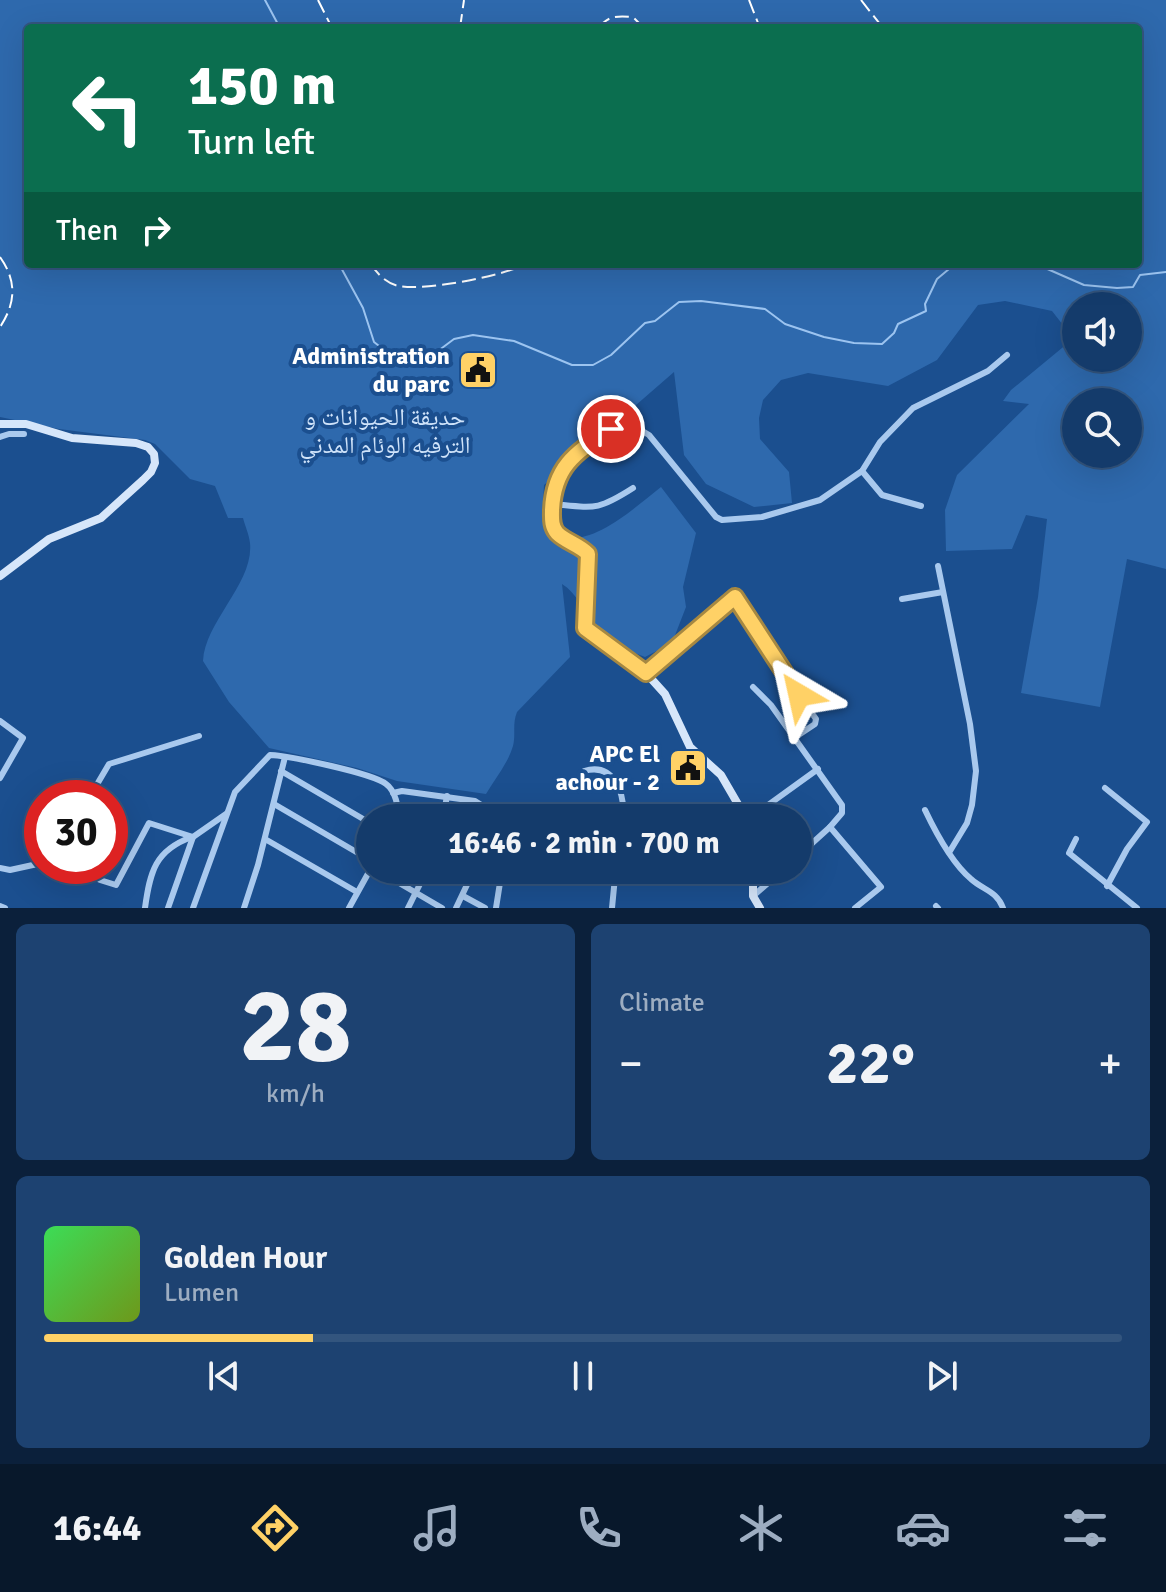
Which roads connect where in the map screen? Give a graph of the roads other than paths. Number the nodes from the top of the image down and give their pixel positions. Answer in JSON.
{"nodes":[{"id":1,"x":1007,"y":355,"type":"dead end"},
{"id":2,"x":0,"y":424,"type":"edge"},
{"id":3,"x":24,"y":434,"type":"dead end"},
{"id":4,"x":0,"y":437,"type":"edge"},
{"id":5,"x":862,"y":471,"type":"junction"},
{"id":6,"x":633,"y":488,"type":"dead end"},
{"id":7,"x":552,"y":504,"type":"junction"},
{"id":8,"x":921,"y":506,"type":"dead end"},
{"id":9,"x":938,"y":566,"type":"dead end"},
{"id":10,"x":0,"y":576,"type":"edge"},
{"id":11,"x":943,"y":592,"type":"junction"},
{"id":12,"x":902,"y":599,"type":"dead end"},
{"id":13,"x":585,"y":628,"type":"joint"},
{"id":14,"x":646,"y":673,"type":"junction"},
{"id":15,"x":753,"y":687,"type":"dead end"},
{"id":16,"x":0,"y":721,"type":"edge"},
{"id":17,"x":199,"y":736,"type":"dead end"},
{"id":18,"x":794,"y":738,"type":"junction"},
{"id":19,"x":285,"y":757,"type":"junction"},
{"id":20,"x":818,"y":769,"type":"junction"},
{"id":21,"x":281,"y":771,"type":"junction"},
{"id":22,"x":584,"y":771,"type":"dead end"},
{"id":23,"x":0,"y":778,"type":"edge"},
{"id":24,"x":100,"y":780,"type":"edge"},
{"id":25,"x":1105,"y":788,"type":"dead end"},
{"id":26,"x":393,"y":793,"type":"junction"},
{"id":27,"x":447,"y":796,"type":"junction"},
{"id":28,"x":274,"y":804,"type":"junction"},
{"id":29,"x":396,"y":804,"type":"edge"},
{"id":30,"x":446,"y":804,"type":"edge"},
{"id":31,"x":482,"y":804,"type":"edge"},
{"id":32,"x":624,"y":804,"type":"edge"},
{"id":33,"x":739,"y":804,"type":"edge"},
{"id":34,"x":768,"y":804,"type":"edge"},
{"id":35,"x":925,"y":810,"type":"dead end"},
{"id":36,"x":226,"y":814,"type":"junction"},
{"id":37,"x":356,"y":815,"type":"edge"},
{"id":38,"x":830,"y":827,"type":"junction"},
{"id":39,"x":193,"y":837,"type":"junction"},
{"id":40,"x":265,"y":839,"type":"junction"},
{"id":41,"x":1076,"y":839,"type":"dead end"},
{"id":42,"x":812,"y":843,"type":"edge"},
{"id":43,"x":950,"y":851,"type":"junction"},
{"id":44,"x":356,"y":852,"type":"edge"},
{"id":45,"x":128,"y":862,"type":"edge"},
{"id":46,"x":24,"y":867,"type":"edge"},
{"id":47,"x":0,"y":868,"type":"edge"},
{"id":48,"x":362,"y":884,"type":"edge"},
{"id":49,"x":402,"y":884,"type":"edge"},
{"id":50,"x":421,"y":884,"type":"edge"},
{"id":51,"x":468,"y":884,"type":"edge"},
{"id":52,"x":500,"y":884,"type":"edge"},
{"id":53,"x":614,"y":884,"type":"edge"},
{"id":54,"x":753,"y":884,"type":"edge"},
{"id":55,"x":767,"y":884,"type":"edge"},
{"id":56,"x":1107,"y":886,"type":"junction"},
{"id":57,"x":357,"y":892,"type":"junction"},
{"id":58,"x":417,"y":892,"type":"junction"},
{"id":59,"x":463,"y":896,"type":"junction"},
{"id":60,"x":753,"y":896,"type":"junction"},
{"id":61,"x":145,"y":908,"type":"edge"},
{"id":62,"x":168,"y":908,"type":"edge"},
{"id":63,"x":193,"y":908,"type":"edge"},
{"id":64,"x":244,"y":908,"type":"edge"},
{"id":65,"x":349,"y":908,"type":"edge"},
{"id":66,"x":408,"y":908,"type":"edge"},
{"id":67,"x":442,"y":908,"type":"edge"},
{"id":68,"x":456,"y":908,"type":"edge"},
{"id":69,"x":485,"y":908,"type":"edge"},
{"id":70,"x":496,"y":908,"type":"edge"},
{"id":71,"x":612,"y":908,"type":"edge"},
{"id":72,"x":760,"y":908,"type":"edge"},
{"id":73,"x":855,"y":908,"type":"edge"},
{"id":74,"x":1003,"y":908,"type":"edge"},
{"id":75,"x":1137,"y":908,"type":"edge"}],
"edges":[{"from":1,"to":5,"type":"street"},
{"from":2,"to":10,"type":"street"},
{"from":3,"to":4,"type":"street"},
{"from":5,"to":7,"type":"street"},
{"from":5,"to":8,"type":"street"},
{"from":6,"to":7,"type":"street"},
{"from":7,"to":13,"type":"street"},
{"from":9,"to":11,"type":"street"},
{"from":11,"to":12,"type":"street"},
{"from":11,"to":43,"type":"street"},
{"from":13,"to":14,"type":"street"},
{"from":14,"to":18,"type":"street"},
{"from":14,"to":33,"type":"street"},
{"from":15,"to":18,"type":"street"},
{"from":16,"to":23,"type":"street"},
{"from":17,"to":24,"type":"street"},
{"from":18,"to":20,"type":"street"},
{"from":19,"to":21,"type":"street"},
{"from":19,"to":26,"type":"street"},
{"from":19,"to":36,"type":"street"},
{"from":20,"to":34,"type":"street"},
{"from":20,"to":38,"type":"street"},
{"from":21,"to":28,"type":"street"},
{"from":21,"to":37,"type":"street"},
{"from":22,"to":32,"type":"street"},
{"from":25,"to":56,"type":"street"},
{"from":26,"to":27,"type":"street"},
{"from":26,"to":29,"type":"street"},
{"from":27,"to":30,"type":"street"},
{"from":27,"to":31,"type":"street"},
{"from":28,"to":40,"type":"street"},
{"from":28,"to":44,"type":"street"},
{"from":35,"to":43,"type":"street"},
{"from":36,"to":39,"type":"street"},
{"from":36,"to":63,"type":"street"},
{"from":38,"to":42,"type":"street"},
{"from":38,"to":73,"type":"street"},
{"from":39,"to":45,"type":"street"},
{"from":39,"to":61,"type":"street"},
{"from":39,"to":62,"type":"street"},
{"from":40,"to":57,"type":"street"},
{"from":40,"to":64,"type":"street"},
{"from":41,"to":56,"type":"street"},
{"from":43,"to":74,"type":"street"},
{"from":46,"to":47,"type":"street"},
{"from":48,"to":57,"type":"street"},
{"from":49,"to":58,"type":"street"},
{"from":50,"to":58,"type":"street"},
{"from":51,"to":59,"type":"street"},
{"from":52,"to":70,"type":"street"},
{"from":53,"to":71,"type":"street"},
{"from":54,"to":60,"type":"street"},
{"from":55,"to":60,"type":"street"},
{"from":56,"to":75,"type":"street"},
{"from":57,"to":65,"type":"street"},
{"from":58,"to":66,"type":"street"},
{"from":58,"to":67,"type":"street"},
{"from":59,"to":68,"type":"street"},
{"from":59,"to":69,"type":"street"},
{"from":60,"to":72,"type":"street"}]}
